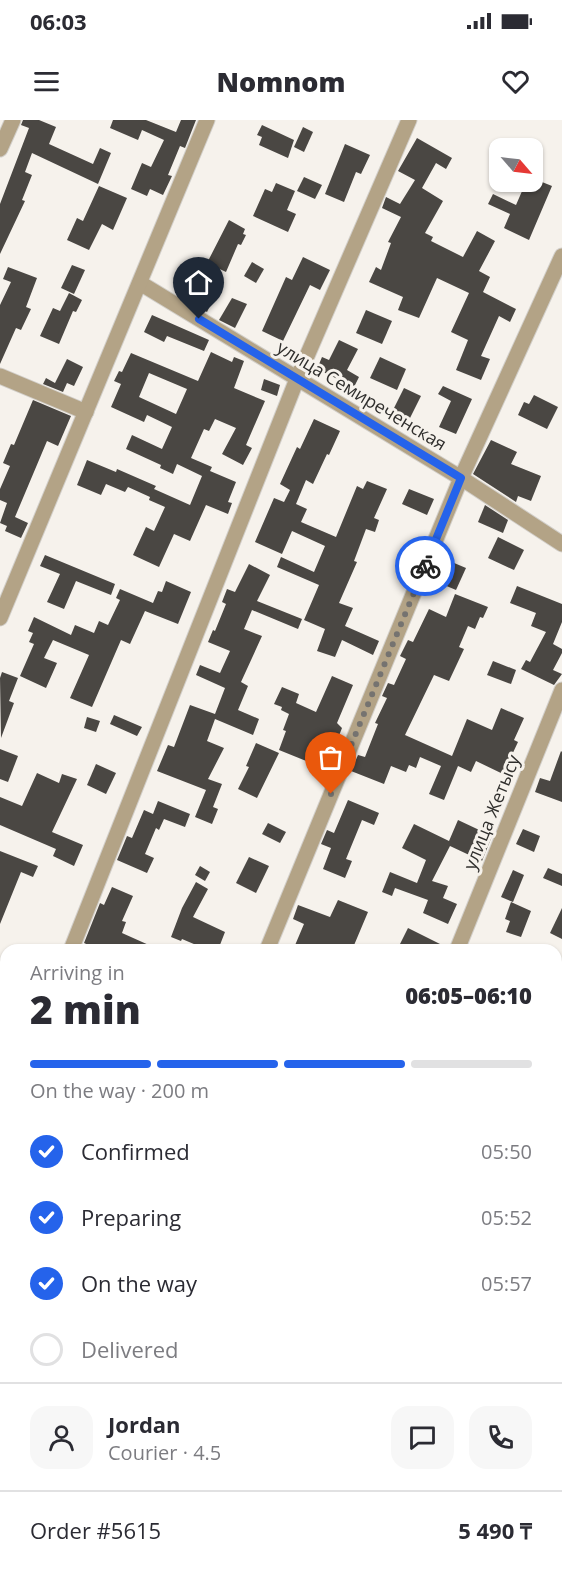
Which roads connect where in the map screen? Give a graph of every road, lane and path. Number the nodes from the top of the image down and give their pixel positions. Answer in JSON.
{"nodes":[{"id":1,"x":13,"y":120,"type":"edge"},
{"id":2,"x":207,"y":120,"type":"edge"},
{"id":3,"x":409,"y":120,"type":"edge"},
{"id":4,"x":0,"y":149,"type":"edge"},
{"id":5,"x":562,"y":256,"type":"edge"},
{"id":6,"x":140,"y":283,"type":"junction"},
{"id":7,"x":0,"y":376,"type":"edge"},
{"id":8,"x":297,"y":379,"type":"junction"},
{"id":9,"x":86,"y":412,"type":"junction"},
{"id":10,"x":461,"y":478,"type":"junction"},
{"id":11,"x":562,"y":544,"type":"edge"},
{"id":12,"x":0,"y":618,"type":"edge"},
{"id":13,"x":562,"y":690,"type":"edge"},
{"id":14,"x":73,"y":944,"type":"edge"},
{"id":15,"x":269,"y":944,"type":"edge"},
{"id":16,"x":459,"y":944,"type":"edge"}],
"edges":[{"from":1,"to":4,"type":"street"},
{"from":2,"to":6,"type":"street"},
{"from":3,"to":8,"type":"street"},
{"from":5,"to":10,"type":"street"},
{"from":6,"to":8,"type":"street","name":"улица Семиреченская"},
{"from":6,"to":9,"type":"street"},
{"from":7,"to":9,"type":"street"},
{"from":8,"to":10,"type":"street","name":"улица Семиреченская"},
{"from":8,"to":14,"type":"street"},
{"from":9,"to":12,"type":"street"},
{"from":10,"to":11,"type":"street","name":"улица Семиреченская"},
{"from":10,"to":15,"type":"street"},
{"from":13,"to":16,"type":"street","name":"улица Жетысу"}]}
